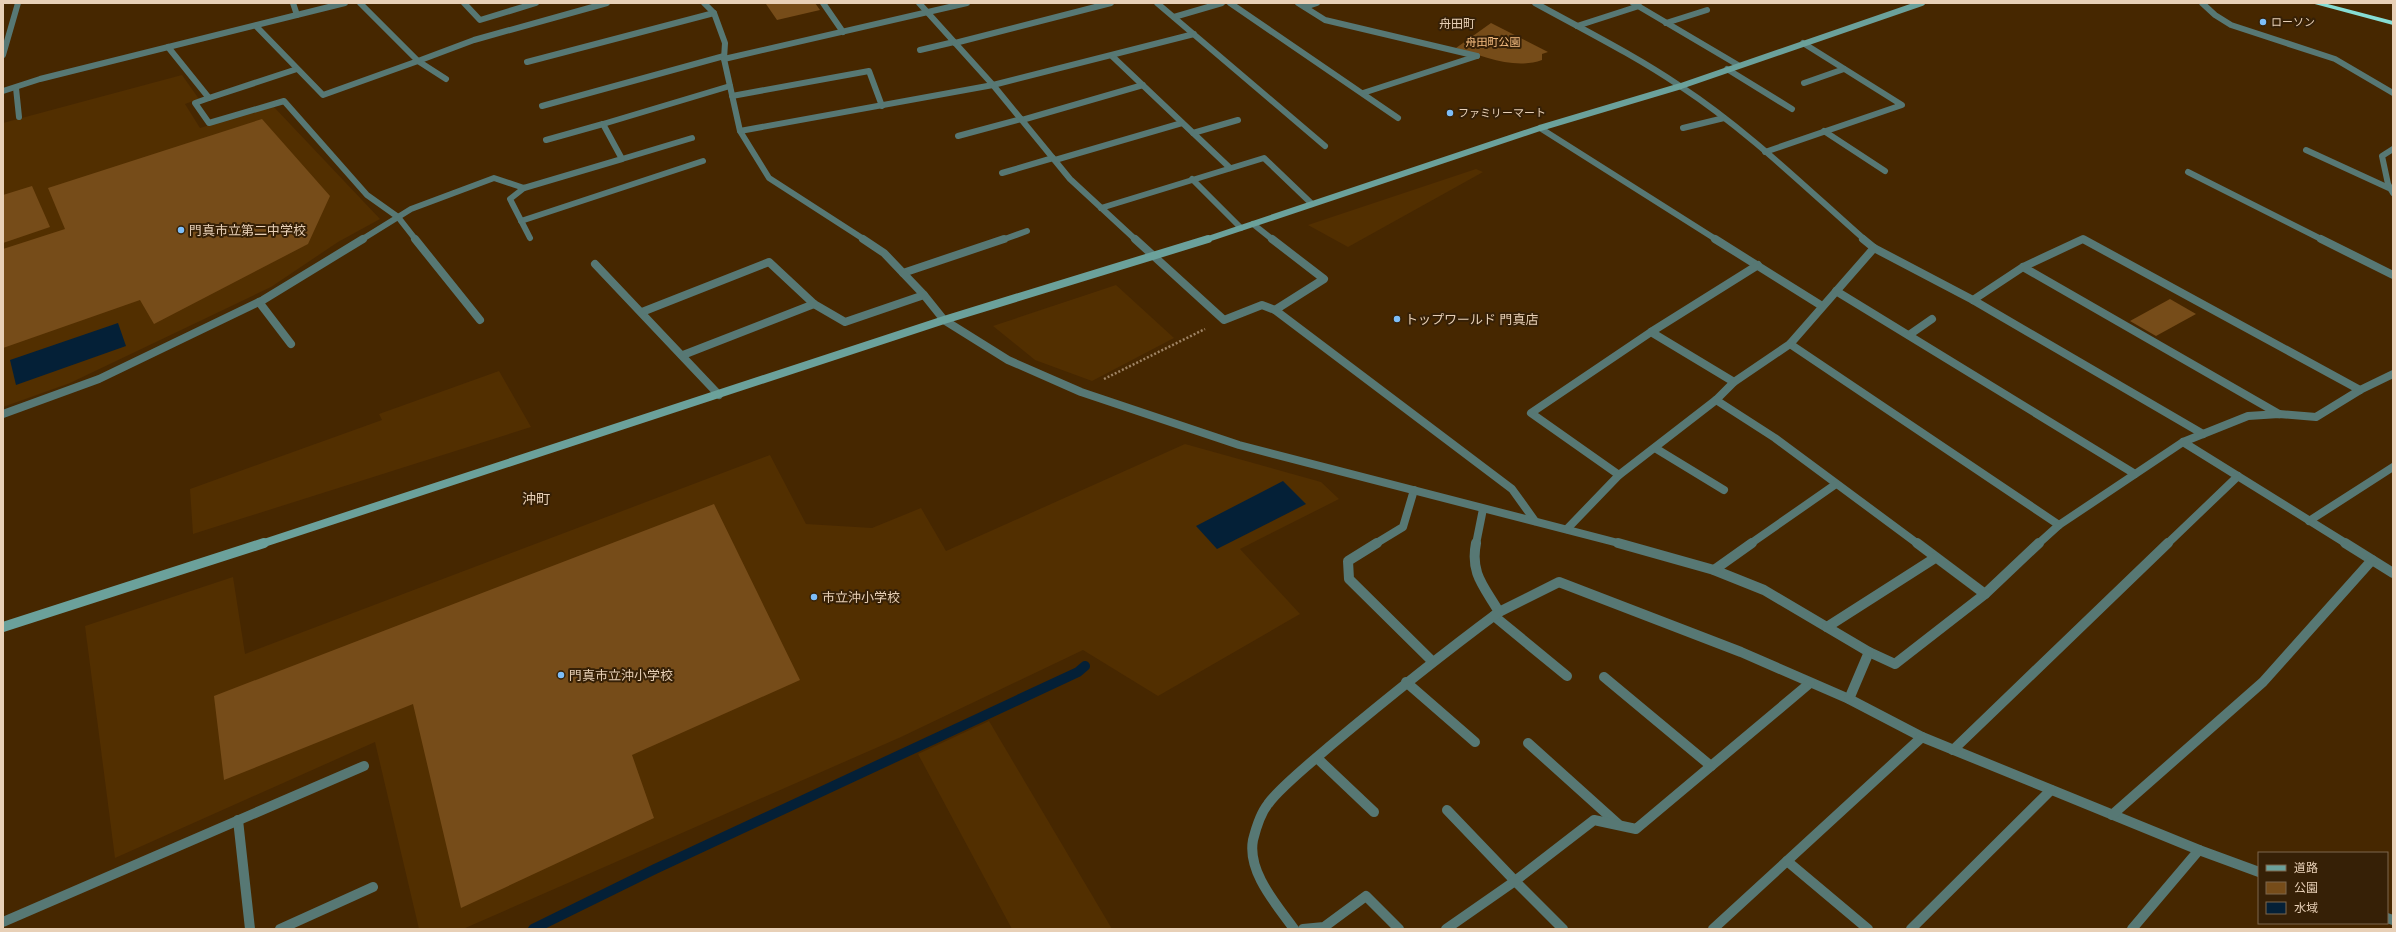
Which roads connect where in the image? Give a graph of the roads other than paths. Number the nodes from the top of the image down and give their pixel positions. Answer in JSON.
{"nodes":[{"id":1,"x":18,"y":3,"type":"edge"},
{"id":2,"x":293,"y":3,"type":"edge"},
{"id":3,"x":345,"y":3,"type":"edge"},
{"id":4,"x":360,"y":3,"type":"edge"},
{"id":5,"x":464,"y":3,"type":"edge"},
{"id":6,"x":536,"y":3,"type":"edge"},
{"id":7,"x":607,"y":3,"type":"edge"},
{"id":8,"x":704,"y":3,"type":"edge"},
{"id":9,"x":823,"y":3,"type":"edge"},
{"id":10,"x":919,"y":3,"type":"edge"},
{"id":11,"x":967,"y":3,"type":"edge"},
{"id":12,"x":1111,"y":3,"type":"edge"},
{"id":13,"x":1157,"y":3,"type":"edge"},
{"id":14,"x":1222,"y":3,"type":"edge"},
{"id":15,"x":1230,"y":3,"type":"edge"},
{"id":16,"x":1298,"y":3,"type":"edge"},
{"id":17,"x":1317,"y":3,"type":"edge"},
{"id":18,"x":1535,"y":3,"type":"edge"},
{"id":19,"x":1633,"y":3,"type":"edge"},
{"id":20,"x":1922,"y":3,"type":"edge"},
{"id":21,"x":2202,"y":3,"type":"edge"},
{"id":22,"x":2315,"y":3,"type":"edge"},
{"id":23,"x":2340,"y":3,"type":"edge"},
{"id":24,"x":1639,"y":6,"type":"junction"},
{"id":25,"x":1305,"y":8,"type":"junction"},
{"id":26,"x":1707,"y":10,"type":"dead end"},
{"id":27,"x":714,"y":13,"type":"junction"},
{"id":28,"x":927,"y":13,"type":"junction"},
{"id":29,"x":297,"y":15,"type":"junction"},
{"id":30,"x":2393,"y":16,"type":"edge"},
{"id":31,"x":1174,"y":17,"type":"junction"},
{"id":32,"x":1666,"y":23,"type":"junction"},
{"id":33,"x":2393,"y":23,"type":"edge"},
{"id":34,"x":256,"y":26,"type":"junction"},
{"id":35,"x":1577,"y":26,"type":"junction"},
{"id":36,"x":843,"y":32,"type":"junction"},
{"id":37,"x":1194,"y":34,"type":"junction"},
{"id":38,"x":954,"y":43,"type":"junction"},
{"id":39,"x":1803,"y":43,"type":"junction"},
{"id":40,"x":168,"y":47,"type":"junction"},
{"id":41,"x":920,"y":50,"type":"dead end"},
{"id":42,"x":3,"y":55,"type":"edge"},
{"id":43,"x":1112,"y":56,"type":"junction"},
{"id":44,"x":724,"y":57,"type":"junction"},
{"id":45,"x":418,"y":62,"type":"junction"},
{"id":46,"x":527,"y":62,"type":"dead end"},
{"id":47,"x":1738,"y":65,"type":"junction"},
{"id":48,"x":297,"y":69,"type":"junction"},
{"id":49,"x":1727,"y":69,"type":"junction"},
{"id":50,"x":1844,"y":69,"type":"junction"},
{"id":51,"x":446,"y":79,"type":"dead end"},
{"id":52,"x":1804,"y":83,"type":"dead end"},
{"id":53,"x":993,"y":85,"type":"junction"},
{"id":54,"x":1143,"y":85,"type":"junction"},
{"id":55,"x":730,"y":86,"type":"junction"},
{"id":56,"x":1681,"y":86,"type":"junction"},
{"id":57,"x":16,"y":88,"type":"junction"},
{"id":58,"x":3,"y":91,"type":"edge"},
{"id":59,"x":2393,"y":93,"type":"edge"},
{"id":60,"x":1363,"y":94,"type":"junction"},
{"id":61,"x":732,"y":96,"type":"junction"},
{"id":62,"x":209,"y":98,"type":"junction"},
{"id":63,"x":542,"y":106,"type":"dead end"},
{"id":64,"x":882,"y":106,"type":"junction"},
{"id":65,"x":1792,"y":109,"type":"dead end"},
{"id":66,"x":19,"y":117,"type":"dead end"},
{"id":67,"x":1398,"y":118,"type":"dead end"},
{"id":68,"x":1724,"y":118,"type":"junction"},
{"id":69,"x":1022,"y":120,"type":"junction"},
{"id":70,"x":1238,"y":120,"type":"dead end"},
{"id":71,"x":1182,"y":123,"type":"junction"},
{"id":72,"x":602,"y":124,"type":"junction"},
{"id":73,"x":1540,"y":128,"type":"junction"},
{"id":74,"x":1683,"y":128,"type":"dead end"},
{"id":75,"x":1824,"y":131,"type":"junction"},
{"id":76,"x":740,"y":132,"type":"junction"},
{"id":77,"x":1193,"y":133,"type":"junction"},
{"id":78,"x":958,"y":136,"type":"dead end"},
{"id":79,"x":692,"y":138,"type":"dead end"},
{"id":80,"x":546,"y":140,"type":"dead end"},
{"id":81,"x":1325,"y":146,"type":"dead end"},
{"id":82,"x":2393,"y":149,"type":"edge"},
{"id":83,"x":2306,"y":150,"type":"dead end"},
{"id":84,"x":1765,"y":152,"type":"junction"},
{"id":85,"x":622,"y":159,"type":"junction"},
{"id":86,"x":1054,"y":159,"type":"junction"},
{"id":87,"x":703,"y":162,"type":"dead end"},
{"id":88,"x":1230,"y":168,"type":"junction"},
{"id":89,"x":1885,"y":171,"type":"dead end"},
{"id":90,"x":1002,"y":172,"type":"dead end"},
{"id":91,"x":2188,"y":172,"type":"dead end"},
{"id":92,"x":1192,"y":179,"type":"junction"},
{"id":93,"x":524,"y":188,"type":"junction"},
{"id":94,"x":2392,"y":191,"type":"edge"},
{"id":95,"x":1312,"y":204,"type":"junction"},
{"id":96,"x":1101,"y":208,"type":"junction"},
{"id":97,"x":398,"y":217,"type":"junction"},
{"id":98,"x":521,"y":221,"type":"junction"},
{"id":99,"x":1252,"y":224,"type":"junction"},
{"id":100,"x":1241,"y":228,"type":"junction"},
{"id":101,"x":1027,"y":231,"type":"dead end"},
{"id":102,"x":530,"y":238,"type":"dead end"},
{"id":103,"x":1874,"y":248,"type":"junction"},
{"id":104,"x":1153,"y":257,"type":"junction"},
{"id":105,"x":595,"y":264,"type":"dead end"},
{"id":106,"x":1758,"y":266,"type":"junction"},
{"id":107,"x":2023,"y":267,"type":"junction"},
{"id":108,"x":903,"y":273,"type":"junction"},
{"id":109,"x":2393,"y":275,"type":"edge"},
{"id":110,"x":1836,"y":291,"type":"junction"},
{"id":111,"x":924,"y":295,"type":"junction"},
{"id":112,"x":1973,"y":300,"type":"junction"},
{"id":113,"x":259,"y":302,"type":"junction"},
{"id":114,"x":814,"y":304,"type":"junction"},
{"id":115,"x":1822,"y":306,"type":"junction"},
{"id":116,"x":1275,"y":310,"type":"junction"},
{"id":117,"x":642,"y":312,"type":"junction"},
{"id":118,"x":1932,"y":319,"type":"dead end"},
{"id":119,"x":480,"y":320,"type":"dead end"},
{"id":120,"x":944,"y":320,"type":"junction"},
{"id":121,"x":1651,"y":332,"type":"junction"},
{"id":122,"x":1909,"y":336,"type":"junction"},
{"id":123,"x":291,"y":344,"type":"dead end"},
{"id":124,"x":1790,"y":344,"type":"junction"},
{"id":125,"x":683,"y":355,"type":"junction"},
{"id":126,"x":2393,"y":374,"type":"edge"},
{"id":127,"x":1734,"y":382,"type":"junction"},
{"id":128,"x":2360,"y":390,"type":"junction"},
{"id":129,"x":719,"y":395,"type":"junction"},
{"id":130,"x":1716,"y":400,"type":"junction"},
{"id":131,"x":3,"y":414,"type":"edge"},
{"id":132,"x":2278,"y":414,"type":"junction"},
{"id":133,"x":2203,"y":434,"type":"junction"},
{"id":134,"x":2183,"y":442,"type":"junction"},
{"id":135,"x":1655,"y":448,"type":"junction"},
{"id":136,"x":2393,"y":467,"type":"edge"},
{"id":137,"x":2135,"y":474,"type":"junction"},
{"id":138,"x":1619,"y":475,"type":"junction"},
{"id":139,"x":2238,"y":476,"type":"junction"},
{"id":140,"x":1836,"y":484,"type":"junction"},
{"id":141,"x":1414,"y":490,"type":"junction"},
{"id":142,"x":1724,"y":490,"type":"dead end"},
{"id":143,"x":1483,"y":509,"type":"junction"},
{"id":144,"x":2309,"y":520,"type":"junction"},
{"id":145,"x":1534,"y":521,"type":"junction"},
{"id":146,"x":2059,"y":525,"type":"junction"},
{"id":147,"x":1567,"y":529,"type":"junction"},
{"id":148,"x":1935,"y":558,"type":"junction"},
{"id":149,"x":2372,"y":560,"type":"junction"},
{"id":150,"x":1714,"y":570,"type":"junction"},
{"id":151,"x":2393,"y":573,"type":"edge"},
{"id":152,"x":1984,"y":594,"type":"junction"},
{"id":153,"x":1497,"y":614,"type":"junction"},
{"id":154,"x":3,"y":627,"type":"edge"},
{"id":155,"x":1827,"y":627,"type":"junction"},
{"id":156,"x":1869,"y":652,"type":"junction"},
{"id":157,"x":1432,"y":661,"type":"junction"},
{"id":158,"x":1567,"y":676,"type":"dead end"},
{"id":159,"x":1604,"y":678,"type":"dead end"},
{"id":160,"x":1406,"y":682,"type":"junction"},
{"id":161,"x":1810,"y":682,"type":"junction"},
{"id":162,"x":1849,"y":699,"type":"junction"},
{"id":163,"x":1922,"y":737,"type":"junction"},
{"id":164,"x":1475,"y":742,"type":"dead end"},
{"id":165,"x":1528,"y":743,"type":"dead end"},
{"id":166,"x":1953,"y":750,"type":"junction"},
{"id":167,"x":1317,"y":758,"type":"junction"},
{"id":168,"x":364,"y":766,"type":"dead end"},
{"id":169,"x":1711,"y":766,"type":"junction"},
{"id":170,"x":2051,"y":790,"type":"junction"},
{"id":171,"x":1447,"y":810,"type":"dead end"},
{"id":172,"x":1374,"y":812,"type":"dead end"},
{"id":173,"x":2112,"y":815,"type":"junction"},
{"id":174,"x":238,"y":820,"type":"junction"},
{"id":175,"x":1618,"y":824,"type":"junction"},
{"id":176,"x":2199,"y":850,"type":"junction"},
{"id":177,"x":1787,"y":861,"type":"junction"},
{"id":178,"x":2258,"y":872,"type":"edge"},
{"id":179,"x":1515,"y":881,"type":"junction"},
{"id":180,"x":373,"y":888,"type":"dead end"},
{"id":181,"x":3,"y":922,"type":"edge"},
{"id":182,"x":250,"y":929,"type":"edge"},
{"id":183,"x":280,"y":929,"type":"edge"},
{"id":184,"x":1294,"y":929,"type":"edge"},
{"id":185,"x":1303,"y":929,"type":"edge"},
{"id":186,"x":1399,"y":929,"type":"edge"},
{"id":187,"x":1446,"y":929,"type":"edge"},
{"id":188,"x":1563,"y":929,"type":"edge"},
{"id":189,"x":1713,"y":929,"type":"edge"},
{"id":190,"x":1868,"y":929,"type":"edge"},
{"id":191,"x":1912,"y":929,"type":"edge"},
{"id":192,"x":2132,"y":929,"type":"edge"}],
"edges":[{"from":1,"to":42,"type":"street"},
{"from":2,"to":29,"type":"street"},
{"from":3,"to":29,"type":"street"},
{"from":4,"to":45,"type":"street"},
{"from":5,"to":6,"type":"street"},
{"from":7,"to":45,"type":"street"},
{"from":8,"to":27,"type":"street"},
{"from":9,"to":36,"type":"street"},
{"from":10,"to":28,"type":"street"},
{"from":11,"to":28,"type":"street"},
{"from":12,"to":38,"type":"street"},
{"from":13,"to":31,"type":"street"},
{"from":14,"to":31,"type":"street"},
{"from":15,"to":60,"type":"street"},
{"from":16,"to":25,"type":"street"},
{"from":17,"to":25,"type":"street"},
{"from":18,"to":35,"type":"street"},
{"from":19,"to":24,"type":"street"},
{"from":20,"to":39,"type":"street"},
{"from":21,"to":59,"type":"street"},
{"from":22,"to":33,"type":"highway"},
{"from":23,"to":30,"type":"highway"},
{"from":24,"to":32,"type":"street"},
{"from":24,"to":35,"type":"street"},
{"from":25,"to":60,"type":"street"},
{"from":26,"to":32,"type":"street"},
{"from":27,"to":44,"type":"street"},
{"from":27,"to":46,"type":"street"},
{"from":28,"to":36,"type":"street"},
{"from":28,"to":38,"type":"street"},
{"from":29,"to":34,"type":"street"},
{"from":31,"to":37,"type":"street"},
{"from":32,"to":47,"type":"street"},
{"from":34,"to":40,"type":"street"},
{"from":34,"to":48,"type":"street"},
{"from":35,"to":56,"type":"street"},
{"from":36,"to":44,"type":"street"},
{"from":37,"to":43,"type":"street"},
{"from":37,"to":81,"type":"street"},
{"from":38,"to":41,"type":"street"},
{"from":38,"to":53,"type":"street"},
{"from":39,"to":47,"type":"street"},
{"from":39,"to":50,"type":"street"},
{"from":40,"to":57,"type":"street"},
{"from":40,"to":62,"type":"street"},
{"from":43,"to":53,"type":"street"},
{"from":43,"to":54,"type":"street"},
{"from":44,"to":55,"type":"street"},
{"from":44,"to":63,"type":"street"},
{"from":45,"to":48,"type":"street"},
{"from":45,"to":51,"type":"street"},
{"from":47,"to":49,"type":"street"},
{"from":48,"to":62,"type":"street"},
{"from":49,"to":56,"type":"street"},
{"from":49,"to":65,"type":"street"},
{"from":50,"to":52,"type":"street"},
{"from":50,"to":75,"type":"street"},
{"from":53,"to":64,"type":"street"},
{"from":53,"to":69,"type":"street"},
{"from":54,"to":69,"type":"street"},
{"from":54,"to":71,"type":"street"},
{"from":55,"to":61,"type":"street"},
{"from":55,"to":72,"type":"street"},
{"from":56,"to":68,"type":"street"},
{"from":56,"to":73,"type":"street"},
{"from":57,"to":58,"type":"street"},
{"from":57,"to":66,"type":"street"},
{"from":60,"to":67,"type":"street"},
{"from":61,"to":64,"type":"street"},
{"from":61,"to":76,"type":"street"},
{"from":62,"to":97,"type":"street"},
{"from":64,"to":76,"type":"street"},
{"from":68,"to":74,"type":"street"},
{"from":68,"to":84,"type":"street"},
{"from":69,"to":78,"type":"street"},
{"from":69,"to":86,"type":"street"},
{"from":70,"to":77,"type":"street"},
{"from":71,"to":77,"type":"street"},
{"from":71,"to":86,"type":"street"},
{"from":72,"to":80,"type":"street"},
{"from":72,"to":85,"type":"street"},
{"from":73,"to":95,"type":"street"},
{"from":73,"to":106,"type":"street"},
{"from":75,"to":84,"type":"street"},
{"from":75,"to":89,"type":"street"},
{"from":76,"to":108,"type":"street"},
{"from":77,"to":88,"type":"street"},
{"from":79,"to":85,"type":"street"},
{"from":82,"to":94,"type":"street"},
{"from":83,"to":94,"type":"street"},
{"from":84,"to":103,"type":"street"},
{"from":85,"to":93,"type":"street"},
{"from":86,"to":90,"type":"street"},
{"from":86,"to":96,"type":"street"},
{"from":87,"to":98,"type":"street"},
{"from":88,"to":92,"type":"street"},
{"from":88,"to":95,"type":"street"},
{"from":91,"to":109,"type":"street"},
{"from":92,"to":96,"type":"street"},
{"from":92,"to":100,"type":"street"},
{"from":93,"to":97,"type":"street"},
{"from":93,"to":98,"type":"street"},
{"from":95,"to":99,"type":"street"},
{"from":96,"to":104,"type":"street"},
{"from":97,"to":113,"type":"street"},
{"from":97,"to":119,"type":"street"},
{"from":98,"to":102,"type":"street"},
{"from":99,"to":100,"type":"street"},
{"from":99,"to":116,"type":"street"},
{"from":100,"to":104,"type":"street"},
{"from":101,"to":108,"type":"street"},
{"from":103,"to":110,"type":"street"},
{"from":103,"to":112,"type":"street"},
{"from":104,"to":116,"type":"street"},
{"from":104,"to":120,"type":"street"},
{"from":105,"to":117,"type":"street"},
{"from":106,"to":115,"type":"street"},
{"from":106,"to":121,"type":"street"},
{"from":107,"to":112,"type":"street"},
{"from":107,"to":128,"type":"street"},
{"from":107,"to":132,"type":"street"},
{"from":108,"to":111,"type":"street"},
{"from":110,"to":115,"type":"street"},
{"from":110,"to":122,"type":"street"},
{"from":111,"to":114,"type":"street"},
{"from":111,"to":120,"type":"street"},
{"from":112,"to":133,"type":"street"},
{"from":113,"to":123,"type":"street"},
{"from":113,"to":131,"type":"street"},
{"from":114,"to":117,"type":"street"},
{"from":114,"to":125,"type":"street"},
{"from":115,"to":124,"type":"street"},
{"from":116,"to":145,"type":"street"},
{"from":117,"to":125,"type":"street"},
{"from":118,"to":122,"type":"street"},
{"from":120,"to":129,"type":"street"},
{"from":120,"to":141,"type":"street"},
{"from":121,"to":127,"type":"street"},
{"from":121,"to":138,"type":"street"},
{"from":122,"to":137,"type":"street"},
{"from":124,"to":127,"type":"street"},
{"from":124,"to":146,"type":"street"},
{"from":125,"to":129,"type":"street"},
{"from":126,"to":128,"type":"street"},
{"from":127,"to":130,"type":"street"},
{"from":128,"to":132,"type":"street"},
{"from":129,"to":154,"type":"street"},
{"from":130,"to":135,"type":"street"},
{"from":130,"to":140,"type":"street"},
{"from":132,"to":133,"type":"street"},
{"from":133,"to":134,"type":"street"},
{"from":134,"to":137,"type":"street"},
{"from":134,"to":139,"type":"street"},
{"from":135,"to":138,"type":"street"},
{"from":135,"to":142,"type":"street"},
{"from":136,"to":144,"type":"street"},
{"from":137,"to":146,"type":"street"},
{"from":138,"to":147,"type":"street"},
{"from":139,"to":144,"type":"street"},
{"from":139,"to":166,"type":"street"},
{"from":140,"to":148,"type":"street"},
{"from":140,"to":150,"type":"street"},
{"from":141,"to":143,"type":"street"},
{"from":141,"to":157,"type":"street"},
{"from":143,"to":145,"type":"street"},
{"from":143,"to":153,"type":"street"},
{"from":144,"to":149,"type":"street"},
{"from":145,"to":147,"type":"street"},
{"from":146,"to":152,"type":"street"},
{"from":147,"to":150,"type":"street"},
{"from":148,"to":152,"type":"street"},
{"from":148,"to":155,"type":"street"},
{"from":149,"to":151,"type":"street"},
{"from":149,"to":173,"type":"street"},
{"from":150,"to":155,"type":"street"},
{"from":152,"to":156,"type":"street"},
{"from":153,"to":157,"type":"street"},
{"from":153,"to":158,"type":"street"},
{"from":153,"to":161,"type":"street"},
{"from":155,"to":156,"type":"street"},
{"from":156,"to":162,"type":"street"},
{"from":157,"to":160,"type":"street"},
{"from":159,"to":169,"type":"street"},
{"from":160,"to":164,"type":"street"},
{"from":160,"to":167,"type":"street"},
{"from":161,"to":162,"type":"street"},
{"from":161,"to":169,"type":"street"},
{"from":162,"to":163,"type":"street"},
{"from":163,"to":166,"type":"street"},
{"from":163,"to":177,"type":"street"},
{"from":165,"to":175,"type":"street"},
{"from":166,"to":170,"type":"street"},
{"from":167,"to":172,"type":"street"},
{"from":167,"to":184,"type":"street"},
{"from":168,"to":174,"type":"street"},
{"from":169,"to":175,"type":"street"},
{"from":170,"to":173,"type":"street"},
{"from":170,"to":191,"type":"street"},
{"from":171,"to":179,"type":"street"},
{"from":173,"to":176,"type":"street"},
{"from":174,"to":181,"type":"street"},
{"from":174,"to":182,"type":"street"},
{"from":175,"to":179,"type":"street"},
{"from":176,"to":178,"type":"street"},
{"from":176,"to":192,"type":"street"},
{"from":177,"to":189,"type":"street"},
{"from":177,"to":190,"type":"street"},
{"from":179,"to":187,"type":"street"},
{"from":179,"to":188,"type":"street"},
{"from":180,"to":183,"type":"street"},
{"from":185,"to":186,"type":"street"}]}
